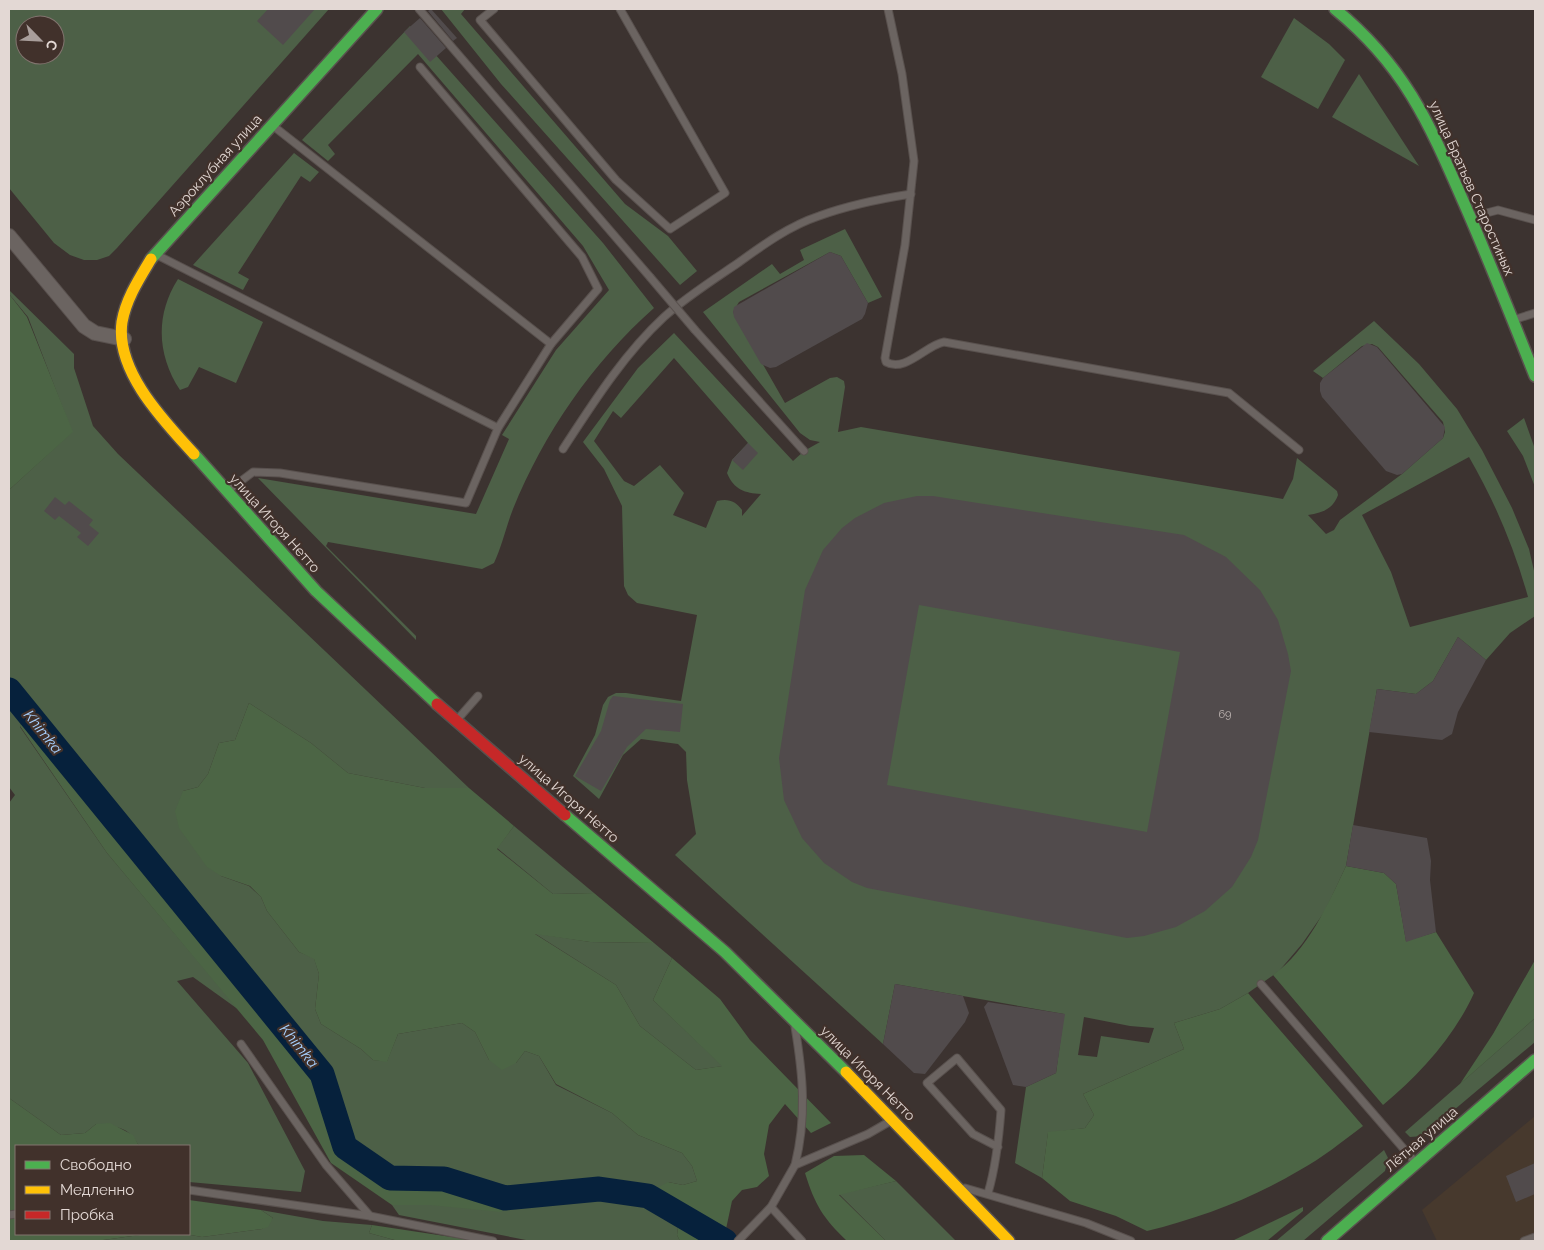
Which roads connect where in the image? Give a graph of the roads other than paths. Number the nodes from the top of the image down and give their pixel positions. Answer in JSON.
{"nodes":[{"id":1,"x":377,"y":9,"type":"edge"},
{"id":2,"x":419,"y":9,"type":"edge"},
{"id":3,"x":494,"y":9,"type":"edge"},
{"id":4,"x":620,"y":9,"type":"edge"},
{"id":5,"x":888,"y":9,"type":"edge"},
{"id":6,"x":1335,"y":9,"type":"edge"},
{"id":7,"x":420,"y":67,"type":"dead end"},
{"id":8,"x":272,"y":124,"type":"junction"},
{"id":9,"x":911,"y":194,"type":"junction"},
{"id":10,"x":1471,"y":217,"type":"junction"},
{"id":11,"x":1535,"y":220,"type":"edge"},
{"id":12,"x":9,"y":236,"type":"edge"},
{"id":13,"x":154,"y":254,"type":"junction"},
{"id":14,"x":1535,"y":313,"type":"edge"},
{"id":15,"x":1513,"y":320,"type":"junction"},
{"id":16,"x":124,"y":339,"type":"junction"},
{"id":17,"x":551,"y":344,"type":"junction"},
{"id":18,"x":126,"y":363,"type":"joint"},
{"id":19,"x":1535,"y":376,"type":"edge"},
{"id":20,"x":498,"y":428,"type":"junction"},
{"id":21,"x":563,"y":449,"type":"dead end"},
{"id":22,"x":1299,"y":450,"type":"dead end"},
{"id":23,"x":804,"y":451,"type":"dead end"},
{"id":24,"x":227,"y":492,"type":"junction"},
{"id":25,"x":478,"y":696,"type":"dead end"},
{"id":26,"x":456,"y":721,"type":"junction"},
{"id":27,"x":1261,"y":984,"type":"dead end"},
{"id":28,"x":794,"y":1020,"type":"junction"},
{"id":29,"x":241,"y":1044,"type":"dead end"},
{"id":30,"x":1533,"y":1066,"type":"edge"},
{"id":31,"x":894,"y":1120,"type":"junction"},
{"id":32,"x":998,"y":1147,"type":"junction"},
{"id":33,"x":1416,"y":1164,"type":"junction"},
{"id":34,"x":795,"y":1165,"type":"junction"},
{"id":35,"x":957,"y":1186,"type":"junction"},
{"id":36,"x":190,"y":1190,"type":"edge"},
{"id":37,"x":988,"y":1193,"type":"junction"},
{"id":38,"x":771,"y":1207,"type":"junction"},
{"id":39,"x":370,"y":1216,"type":"junction"},
{"id":40,"x":1535,"y":1237,"type":"edge"},
{"id":41,"x":493,"y":1241,"type":"edge"},
{"id":42,"x":738,"y":1241,"type":"edge"},
{"id":43,"x":802,"y":1241,"type":"edge"},
{"id":44,"x":1009,"y":1241,"type":"edge"},
{"id":45,"x":1131,"y":1241,"type":"edge"},
{"id":46,"x":1326,"y":1241,"type":"edge"},
{"id":47,"x":1524,"y":1241,"type":"edge"}],
"edges":[{"from":1,"to":8,"type":"street","name":"Аэроклубная улица"},
{"from":2,"to":23,"type":"lane","bridge":true},
{"from":3,"to":4,"type":"lane"},
{"from":5,"to":9,"type":"lane"},
{"from":6,"to":10,"type":"street","name":"улица Братьев Старостиных"},
{"from":7,"to":17,"type":"lane"},
{"from":8,"to":13,"type":"street","name":"Аэроклубная улица"},
{"from":8,"to":17,"type":"lane"},
{"from":9,"to":21,"type":"lane"},
{"from":9,"to":22,"type":"lane"},
{"from":10,"to":11,"type":"lane"},
{"from":10,"to":15,"type":"street","name":"улица Братьев Старостиных"},
{"from":12,"to":16,"type":"street"},
{"from":13,"to":16,"type":"street","name":"Аэроклубная улица"},
{"from":13,"to":20,"type":"lane"},
{"from":14,"to":15,"type":"lane"},
{"from":15,"to":19,"type":"street","name":"улица Братьев Старостиных"},
{"from":16,"to":18,"type":"street","name":"Аэроклубная улица"},
{"from":17,"to":20,"type":"lane"},
{"from":18,"to":24,"type":"street","name":"улица Игоря Нетто"},
{"from":20,"to":24,"type":"lane"},
{"from":24,"to":26,"type":"street","name":"улица Игоря Нетто"},
{"from":25,"to":26,"type":"lane"},
{"from":26,"to":28,"type":"street","name":"улица Игоря Нетто"},
{"from":27,"to":33,"type":"lane"},
{"from":28,"to":31,"type":"street","name":"улица Игоря Нетто"},
{"from":28,"to":34,"type":"lane"},
{"from":29,"to":39,"type":"lane"},
{"from":30,"to":33,"type":"street","name":"Лётная улица"},
{"from":31,"to":34,"type":"lane"},
{"from":31,"to":35,"type":"street","name":"улица Игоря Нетто"},
{"from":32,"to":32,"type":"lane"},
{"from":32,"to":37,"type":"lane"},
{"from":33,"to":46,"type":"street","name":"Лётная улица"},
{"from":34,"to":38,"type":"lane"},
{"from":35,"to":37,"type":"lane"},
{"from":35,"to":44,"type":"street","name":"улица Игоря Нетто"},
{"from":36,"to":39,"type":"lane"},
{"from":37,"to":45,"type":"lane"},
{"from":38,"to":42,"type":"lane"},
{"from":38,"to":43,"type":"lane"},
{"from":39,"to":41,"type":"lane"},
{"from":40,"to":47,"type":"lane"}]}
